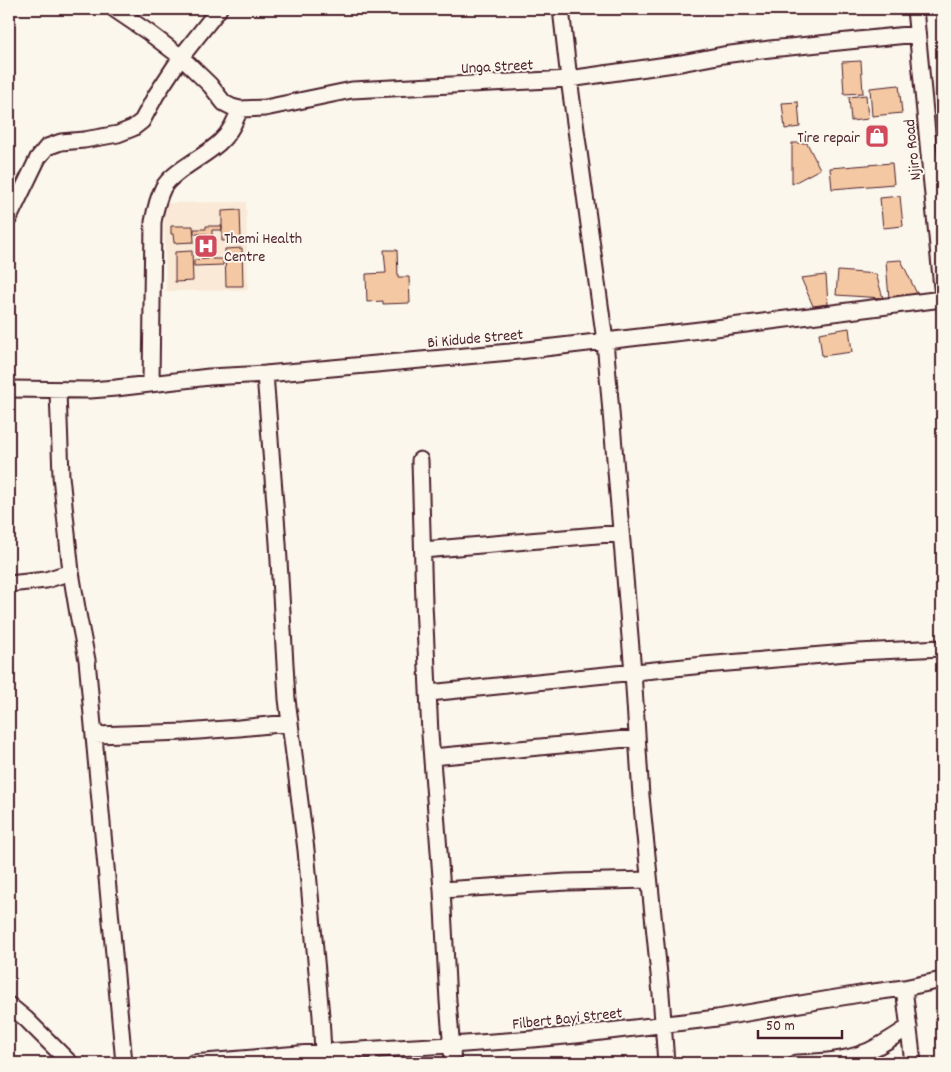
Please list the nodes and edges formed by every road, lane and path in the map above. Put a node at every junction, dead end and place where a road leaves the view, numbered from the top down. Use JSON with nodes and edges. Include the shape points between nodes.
{"nodes":[{"id":1,"x":114,"y":9,"type":"edge"},
{"id":2,"x":219,"y":9,"type":"edge"},
{"id":3,"x":561,"y":9,"type":"edge"},
{"id":4,"x":915,"y":9,"type":"edge"},
{"id":5,"x":918,"y":34,"type":"junction"},
{"id":6,"x":180,"y":57,"type":"junction"},
{"id":7,"x":569,"y":79,"type":"junction"},
{"id":8,"x":240,"y":109,"type":"junction"},
{"id":9,"x":9,"y":218,"type":"edge"},
{"id":10,"x":942,"y":288,"type":"edge"},
{"id":11,"x":942,"y":299,"type":"edge"},
{"id":12,"x":605,"y":341,"type":"junction"},
{"id":13,"x":265,"y":374,"type":"junction"},
{"id":14,"x":151,"y":384,"type":"junction"},
{"id":15,"x":9,"y":389,"type":"edge"},
{"id":16,"x":58,"y":390,"type":"junction"},
{"id":17,"x":420,"y":460,"type":"dead end"},
{"id":18,"x":621,"y":533,"type":"junction"},
{"id":19,"x":423,"y":550,"type":"junction"},
{"id":20,"x":71,"y":572,"type":"junction"},
{"id":21,"x":9,"y":584,"type":"edge"},
{"id":22,"x":942,"y":648,"type":"edge"},
{"id":23,"x":633,"y":672,"type":"junction"},
{"id":24,"x":428,"y":693,"type":"junction"},
{"id":25,"x":289,"y":723,"type":"junction"},
{"id":26,"x":94,"y":735,"type":"junction"},
{"id":27,"x":637,"y":738,"type":"junction"},
{"id":28,"x":432,"y":757,"type":"junction"},
{"id":29,"x":649,"y":880,"type":"junction"},
{"id":30,"x":442,"y":890,"type":"junction"},
{"id":31,"x":942,"y":980,"type":"edge"},
{"id":32,"x":904,"y":988,"type":"junction"},
{"id":33,"x":9,"y":1005,"type":"edge"},
{"id":34,"x":664,"y":1024,"type":"junction"},
{"id":35,"x":910,"y":1027,"type":"junction"},
{"id":36,"x":451,"y":1045,"type":"junction"},
{"id":37,"x":323,"y":1052,"type":"junction"},
{"id":38,"x":70,"y":1063,"type":"edge"},
{"id":39,"x":124,"y":1063,"type":"edge"},
{"id":40,"x":193,"y":1063,"type":"edge"},
{"id":41,"x":453,"y":1063,"type":"edge"},
{"id":42,"x":666,"y":1063,"type":"edge"},
{"id":43,"x":796,"y":1063,"type":"edge"},
{"id":44,"x":913,"y":1063,"type":"edge"}],
"edges":[{"from":1,"to":6,"type":"street"},
{"from":2,"to":6,"type":"street"},
{"from":3,"to":7,"type":"street"},
{"from":4,"to":5,"type":"street","name":"Njiro Road"},
{"from":5,"to":7,"type":"street","name":"Unga Street","via":[[770,48]]},
{"from":5,"to":10,"type":"street","name":"Njiro Road"},
{"from":6,"to":8,"type":"street","via":[[224,103]]},
{"from":6,"to":9,"type":"street","via":[[142,121],[133,128],[118,134],[47,147],[38,158]]},
{"from":7,"to":8,"type":"street","name":"Unga Street","via":[[352,90],[265,108]]},
{"from":7,"to":12,"type":"street"},
{"from":8,"to":14,"type":"street","via":[[231,129],[220,142],[164,187],[156,207],[153,222]]},
{"from":11,"to":12,"type":"street","name":"Bi Kidude Street"},
{"from":12,"to":13,"type":"street","name":"Bi Kidude Street"},
{"from":12,"to":18,"type":"street"},
{"from":13,"to":14,"type":"street","name":"Bi Kidude Street"},
{"from":13,"to":25,"type":"street"},
{"from":14,"to":16,"type":"street","name":"Bi Kidude Street"},
{"from":15,"to":16,"type":"street","name":"Bi Kidude Street"},
{"from":16,"to":20,"type":"street","via":[[61,476]]},
{"from":17,"to":19,"type":"street"},
{"from":18,"to":19,"type":"street"},
{"from":18,"to":23,"type":"street"},
{"from":19,"to":24,"type":"street"},
{"from":20,"to":21,"type":"street","via":[[46,580]]},
{"from":20,"to":26,"type":"street","via":[[87,660]]},
{"from":22,"to":23,"type":"street","via":[[858,652]]},
{"from":23,"to":24,"type":"street"},
{"from":23,"to":27,"type":"street"},
{"from":24,"to":28,"type":"street"},
{"from":25,"to":26,"type":"street","via":[[185,732]]},
{"from":25,"to":37,"type":"street","via":[[306,850]]},
{"from":26,"to":39,"type":"street"},
{"from":27,"to":28,"type":"street"},
{"from":27,"to":29,"type":"street"},
{"from":28,"to":30,"type":"street"},
{"from":29,"to":30,"type":"street"},
{"from":29,"to":34,"type":"street"},
{"from":30,"to":36,"type":"street"},
{"from":31,"to":32,"type":"street","name":"Filbert Bayi Street"},
{"from":32,"to":34,"type":"street","name":"Filbert Bayi Street"},
{"from":32,"to":35,"type":"street"},
{"from":33,"to":38,"type":"street"},
{"from":34,"to":36,"type":"street","name":"Filbert Bayi Street","via":[[533,1040]]},
{"from":34,"to":42,"type":"street"},
{"from":35,"to":43,"type":"street","via":[[865,1052]]},
{"from":35,"to":44,"type":"street"},
{"from":36,"to":37,"type":"street","name":"Filbert Bayi Street"},
{"from":36,"to":41,"type":"street"},
{"from":37,"to":40,"type":"street","name":"Filbert Bayi Street"}]}
